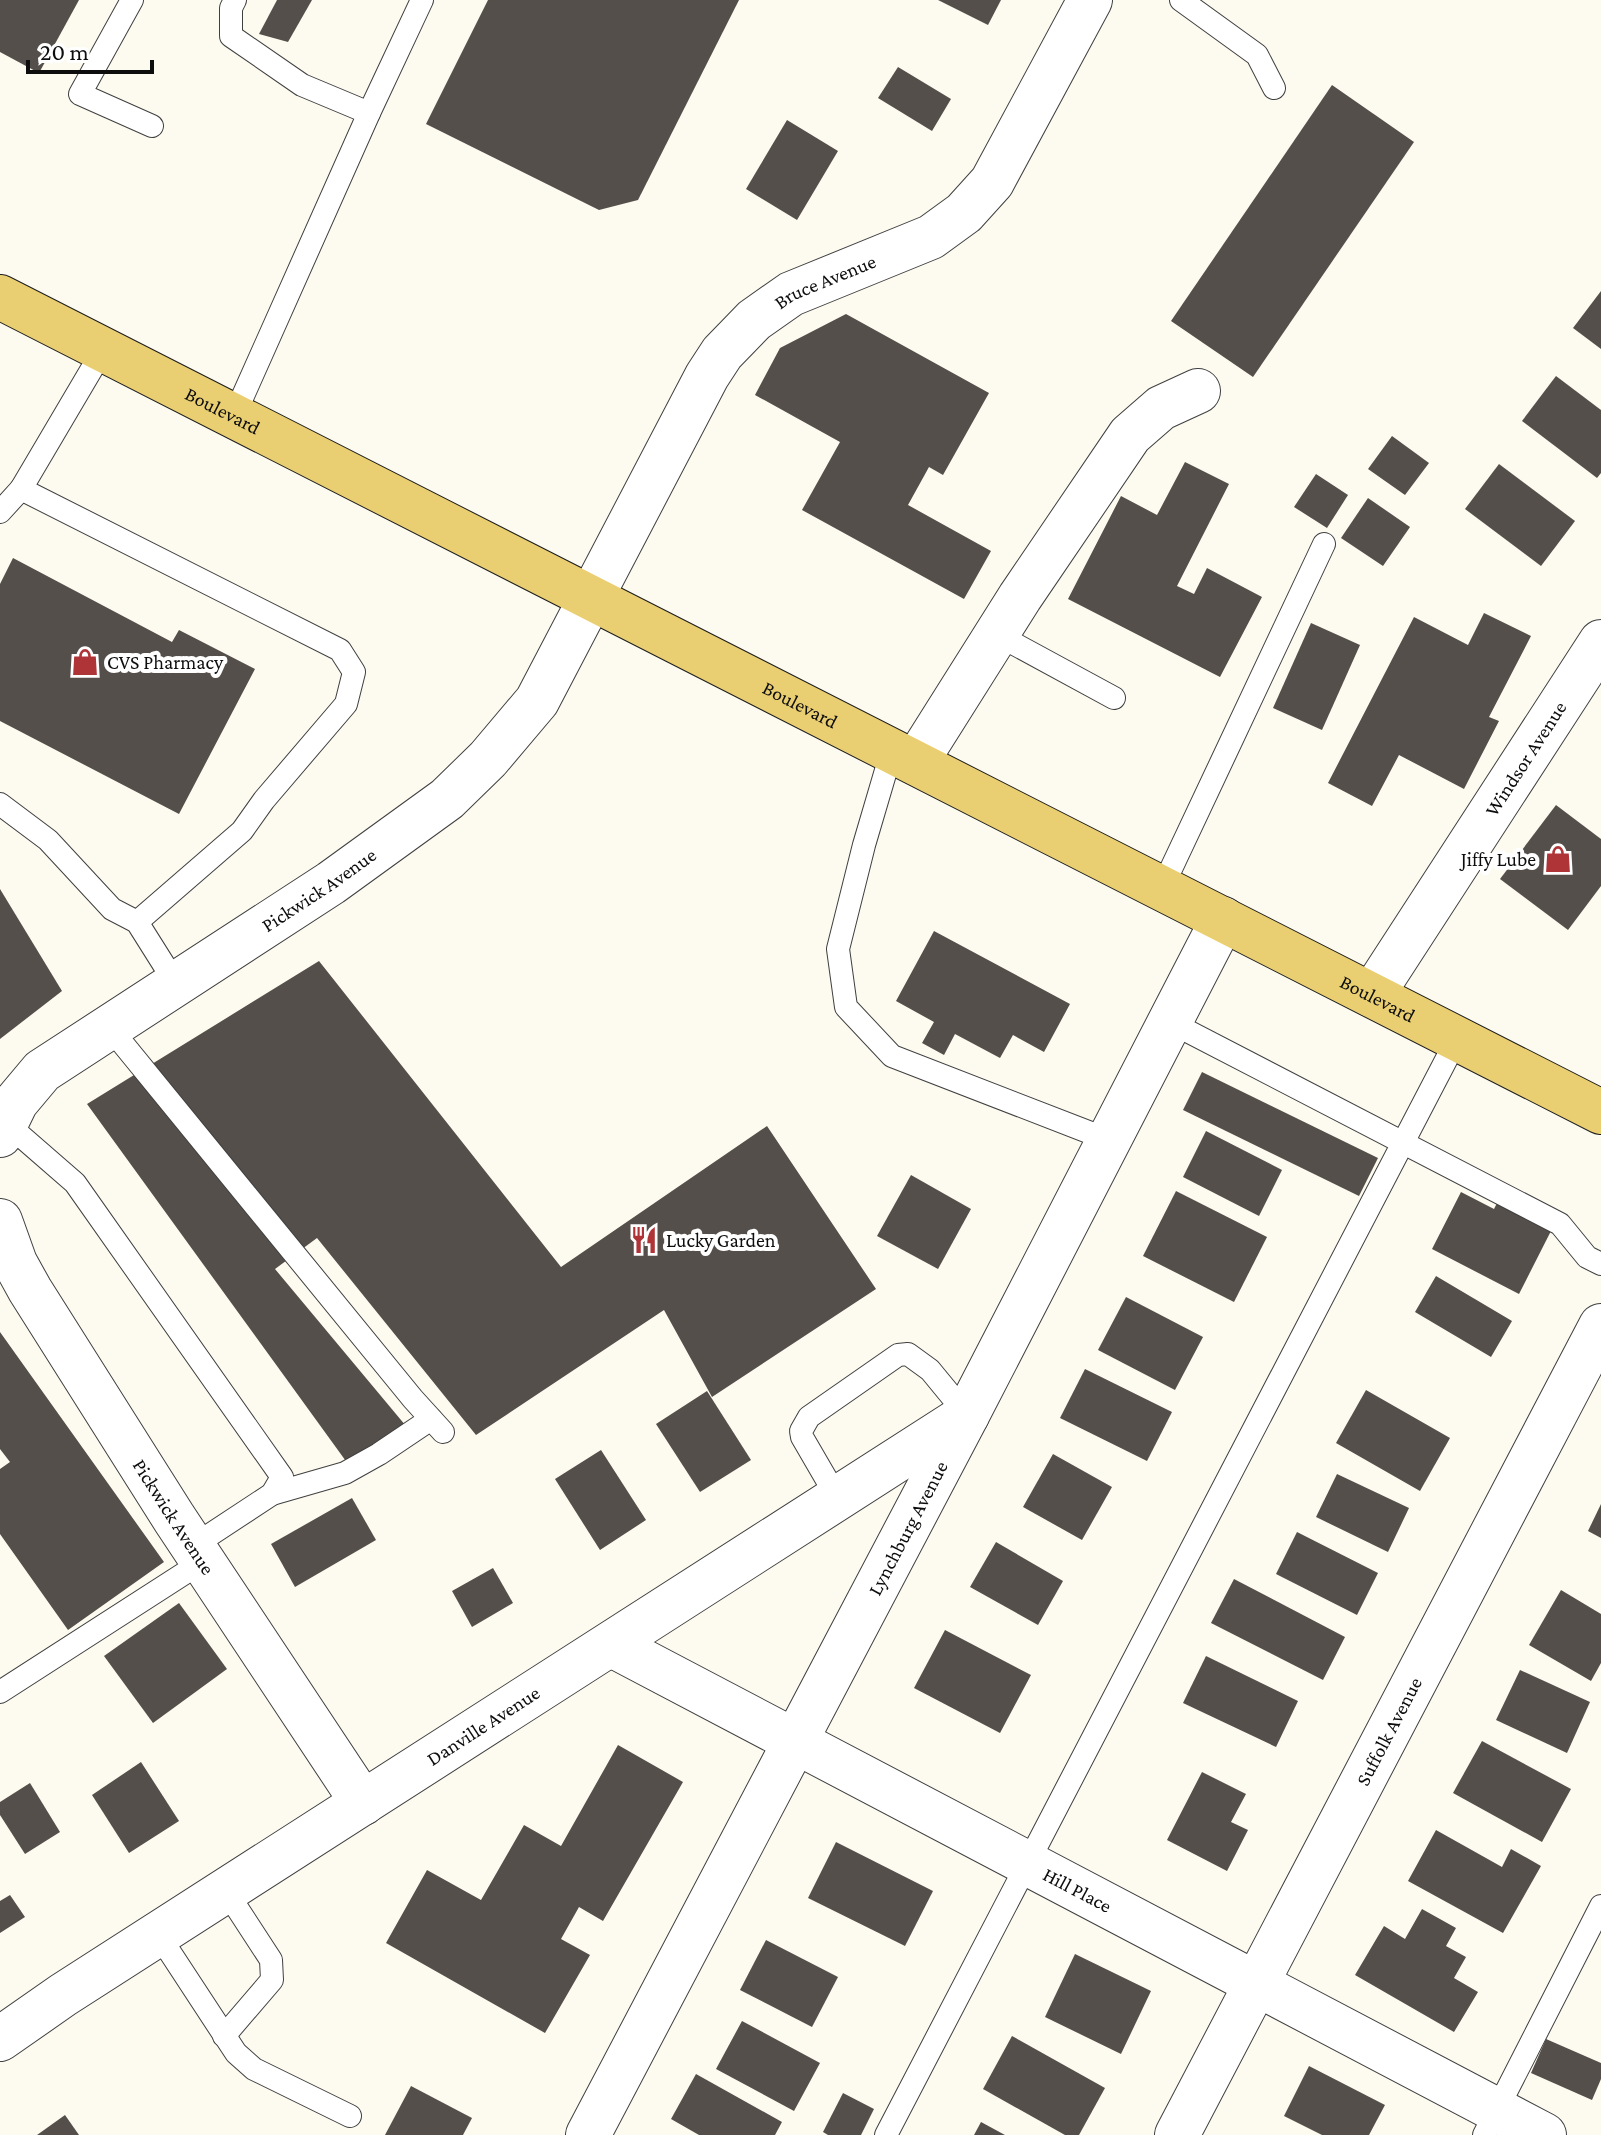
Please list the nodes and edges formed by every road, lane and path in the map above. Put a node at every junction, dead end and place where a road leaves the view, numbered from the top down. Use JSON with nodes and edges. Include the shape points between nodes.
{"nodes":[{"id":1,"x":132,"y":0,"type":"edge"},
{"id":2,"x":235,"y":0,"type":"edge"},
{"id":3,"x":422,"y":0,"type":"edge"},
{"id":4,"x":1090,"y":0,"type":"edge"},
{"id":5,"x":1181,"y":0,"type":"edge"},
{"id":6,"x":1274,"y":88,"type":"dead end"},
{"id":7,"x":369,"y":113,"type":"junction"},
{"id":8,"x":152,"y":126,"type":"dead end"},
{"id":9,"x":0,"y":297,"type":"edge"},
{"id":10,"x":103,"y":350,"type":"junction"},
{"id":11,"x":1198,"y":391,"type":"dead end"},
{"id":12,"x":234,"y":416,"type":"junction"},
{"id":13,"x":21,"y":489,"type":"junction"},
{"id":14,"x":0,"y":512,"type":"edge"},
{"id":15,"x":1324,"y":544,"type":"dead end"},
{"id":16,"x":590,"y":598,"type":"junction"},
{"id":17,"x":996,"y":634,"type":"junction"},
{"id":18,"x":1601,"y":642,"type":"edge"},
{"id":19,"x":1114,"y":698,"type":"dead end"},
{"id":20,"x":904,"y":756,"type":"junction"},
{"id":21,"x":2,"y":808,"type":"edge"},
{"id":22,"x":1162,"y":888,"type":"junction"},
{"id":23,"x":1223,"y":919,"type":"junction"},
{"id":24,"x":137,"y":922,"type":"junction"},
{"id":25,"x":176,"y":984,"type":"junction"},
{"id":26,"x":1372,"y":995,"type":"junction"},
{"id":27,"x":1170,"y":1022,"type":"junction"},
{"id":28,"x":110,"y":1028,"type":"junction"},
{"id":29,"x":1457,"y":1039,"type":"junction"},
{"id":30,"x":1601,"y":1112,"type":"edge"},
{"id":31,"x":3,"y":1129,"type":"edge"},
{"id":32,"x":1109,"y":1140,"type":"junction"},
{"id":33,"x":1403,"y":1143,"type":"junction"},
{"id":34,"x":2,"y":1235,"type":"edge"},
{"id":35,"x":1601,"y":1264,"type":"edge"},
{"id":36,"x":1601,"y":1326,"type":"edge"},
{"id":37,"x":967,"y":1415,"type":"junction"},
{"id":38,"x":272,"y":1494,"type":"junction"},
{"id":39,"x":838,"y":1499,"type":"junction"},
{"id":40,"x":198,"y":1554,"type":"junction"},
{"id":41,"x":612,"y":1645,"type":"junction"},
{"id":42,"x":0,"y":1692,"type":"edge"},
{"id":43,"x":796,"y":1741,"type":"junction"},
{"id":44,"x":363,"y":1803,"type":"junction"},
{"id":45,"x":1028,"y":1863,"type":"junction"},
{"id":46,"x":226,"y":1891,"type":"junction"},
{"id":47,"x":1601,"y":1906,"type":"edge"},
{"id":48,"x":158,"y":1934,"type":"junction"},
{"id":49,"x":1257,"y":1982,"type":"junction"},
{"id":50,"x":224,"y":2036,"type":"junction"},
{"id":51,"x":0,"y":2039,"type":"edge"},
{"id":52,"x":350,"y":2116,"type":"dead end"},
{"id":53,"x":1490,"y":2124,"type":"edge"},
{"id":54,"x":588,"y":2135,"type":"edge"},
{"id":55,"x":886,"y":2135,"type":"edge"},
{"id":56,"x":1177,"y":2135,"type":"edge"},
{"id":57,"x":1544,"y":2135,"type":"edge"}],
"edges":[{"from":1,"to":8,"type":"lane","via":[[80,94]]},
{"from":2,"to":7,"type":"lane","via":[[231,36],[302,85]]},
{"from":3,"to":7,"type":"lane"},
{"from":4,"to":16,"type":"street","name":"Bruce Avenue","via":[[992,182],[964,213],[931,237],[791,294],[754,320],[722,353]]},
{"from":5,"to":6,"type":"lane","via":[[1257,55]]},
{"from":7,"to":12,"type":"lane"},
{"from":9,"to":10,"type":"main road","name":"Boulevard"},
{"from":10,"to":12,"type":"main road","name":"Boulevard"},
{"from":10,"to":13,"type":"lane"},
{"from":11,"to":17,"type":"street","via":[[1161,408],[1130,435]]},
{"from":12,"to":16,"type":"main road","name":"Boulevard"},
{"from":13,"to":14,"type":"lane"},
{"from":13,"to":24,"type":"lane","via":[[340,650],[354,672],[346,704],[242,831]]},
{"from":15,"to":22,"type":"lane"},
{"from":16,"to":20,"type":"main road","name":"Boulevard"},
{"from":16,"to":25,"type":"street","name":"Pickwick Avenue","via":[[537,701],[447,799]]},
{"from":17,"to":19,"type":"lane"},
{"from":17,"to":20,"type":"street"},
{"from":18,"to":26,"type":"street","name":"Windsor Avenue"},
{"from":20,"to":22,"type":"main road","name":"Boulevard"},
{"from":20,"to":32,"type":"lane","via":[[864,845],[838,949],[846,1007],[892,1056]]},
{"from":21,"to":24,"type":"lane","via":[[48,840],[112,909]]},
{"from":22,"to":23,"type":"main road","name":"Boulevard"},
{"from":23,"to":26,"type":"main road","name":"Boulevard"},
{"from":23,"to":27,"type":"street","name":"Lynchburg Avenue"},
{"from":24,"to":25,"type":"lane"},
{"from":25,"to":28,"type":"street","name":"Pickwick Avenue"},
{"from":26,"to":29,"type":"main road","name":"Boulevard"},
{"from":27,"to":32,"type":"street","name":"Lynchburg Avenue"},
{"from":27,"to":33,"type":"lane"},
{"from":28,"to":31,"type":"street","name":"Pickwick Avenue","via":[[42,1071],[16,1102]]},
{"from":28,"to":38,"type":"lane","via":[[437,1426],[345,1473]]},
{"from":29,"to":30,"type":"main road","name":"Boulevard"},
{"from":29,"to":33,"type":"lane"},
{"from":31,"to":38,"type":"lane","via":[[75,1183],[282,1477]]},
{"from":32,"to":37,"type":"street","name":"Lynchburg Avenue"},
{"from":33,"to":35,"type":"lane","via":[[1560,1224],[1587,1257]]},
{"from":33,"to":45,"type":"lane"},
{"from":34,"to":40,"type":"street","name":"Pickwick Avenue","via":[[30,1290]]},
{"from":36,"to":49,"type":"street","name":"Suffolk Avenue"},
{"from":37,"to":39,"type":"street","name":"Danville Avenue"},
{"from":37,"to":39,"type":"lane","via":[[930,1370],[908,1354],[898,1355],[809,1417],[801,1431]]},
{"from":37,"to":43,"type":"street","name":"Lynchburg Avenue"},
{"from":38,"to":40,"type":"lane"},
{"from":39,"to":41,"type":"street","name":"Danville Avenue"},
{"from":40,"to":42,"type":"lane"},
{"from":40,"to":44,"type":"street","name":"Pickwick Avenue"},
{"from":41,"to":43,"type":"street","name":"Hill Place"},
{"from":41,"to":44,"type":"street","name":"Danville Avenue"},
{"from":43,"to":45,"type":"street","name":"Hill Place"},
{"from":43,"to":54,"type":"street","name":"Lynchburg Avenue"},
{"from":44,"to":46,"type":"street","name":"Danville Avenue"},
{"from":45,"to":49,"type":"street","name":"Hill Place"},
{"from":45,"to":55,"type":"lane"},
{"from":46,"to":48,"type":"street","name":"Danville Avenue"},
{"from":46,"to":50,"type":"lane","via":[[271,1960],[272,1980]]},
{"from":47,"to":53,"type":"lane"},
{"from":48,"to":50,"type":"lane"},
{"from":48,"to":51,"type":"street","name":"Danville Avenue"},
{"from":49,"to":53,"type":"street","name":"Hill Place"},
{"from":49,"to":56,"type":"street","name":"Suffolk Avenue"},
{"from":50,"to":52,"type":"lane","via":[[254,2069]]},
{"from":53,"to":57,"type":"street","name":"Hill Place"}]}
